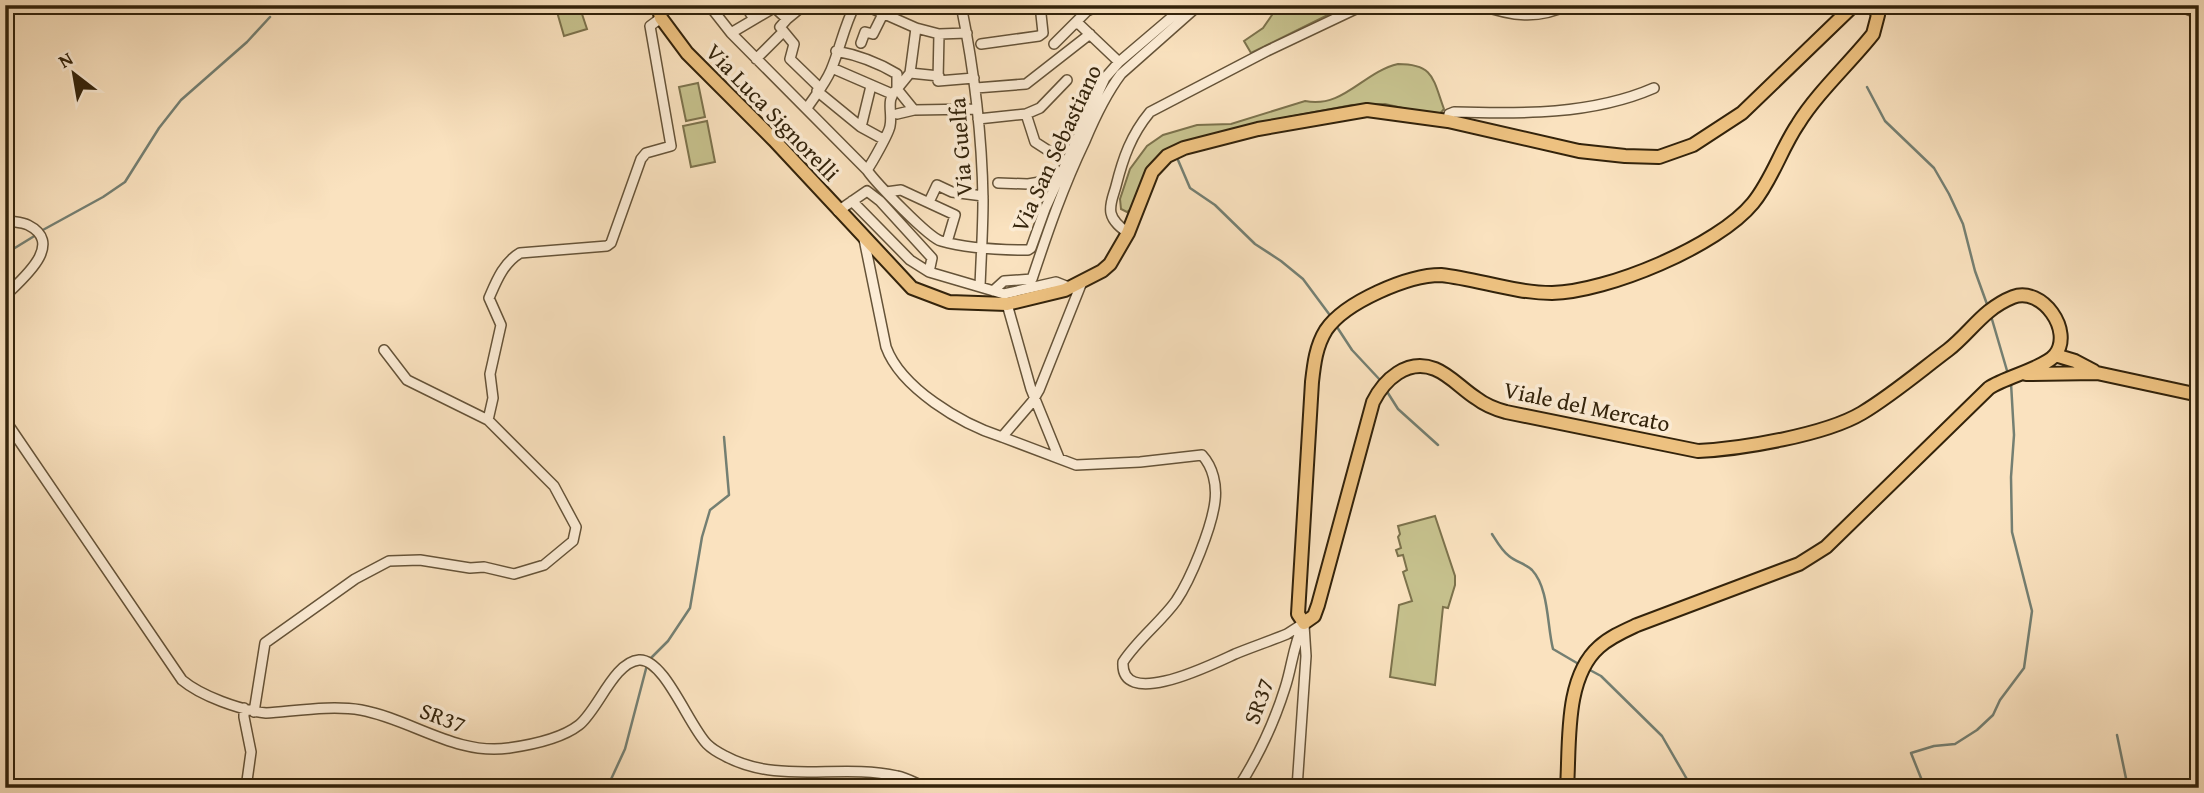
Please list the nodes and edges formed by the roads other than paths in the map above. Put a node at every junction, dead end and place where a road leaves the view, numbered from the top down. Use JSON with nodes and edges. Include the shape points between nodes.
{"nodes":[{"id":1,"x":709,"y":5,"type":"edge"},
{"id":2,"x":746,"y":5,"type":"edge"},
{"id":3,"x":804,"y":5,"type":"edge"},
{"id":4,"x":855,"y":5,"type":"edge"},
{"id":5,"x":864,"y":5,"type":"edge"},
{"id":6,"x":961,"y":5,"type":"edge"},
{"id":7,"x":1040,"y":5,"type":"edge"},
{"id":8,"x":1100,"y":5,"type":"edge"},
{"id":9,"x":1186,"y":5,"type":"edge"},
{"id":10,"x":1199,"y":5,"type":"edge"},
{"id":11,"x":1364,"y":5,"type":"edge"},
{"id":12,"x":1481,"y":5,"type":"edge"},
{"id":13,"x":1568,"y":5,"type":"edge"},
{"id":14,"x":1854,"y":5,"type":"edge"},
{"id":15,"x":1872,"y":5,"type":"edge"},
{"id":16,"x":2176,"y":5,"type":"edge"},
{"id":17,"x":659,"y":12,"type":"edge"},
{"id":18,"x":883,"y":14,"type":"junction"},
{"id":19,"x":2199,"y":14,"type":"edge"},
{"id":20,"x":754,"y":19,"type":"junction"},
{"id":21,"x":787,"y":19,"type":"junction"},
{"id":22,"x":1074,"y":23,"type":"junction"},
{"id":23,"x":916,"y":28,"type":"junction"},
{"id":24,"x":783,"y":32,"type":"junction"},
{"id":25,"x":731,"y":33,"type":"junction"},
{"id":26,"x":967,"y":33,"type":"junction"},
{"id":27,"x":939,"y":34,"type":"junction"},
{"id":28,"x":1090,"y":34,"type":"junction"},
{"id":29,"x":862,"y":43,"type":"dead end"},
{"id":30,"x":1054,"y":44,"type":"dead end"},
{"id":31,"x":974,"y":45,"type":"junction"},
{"id":32,"x":836,"y":51,"type":"junction"},
{"id":33,"x":756,"y":59,"type":"junction"},
{"id":34,"x":1119,"y":62,"type":"junction"},
{"id":35,"x":832,"y":68,"type":"junction"},
{"id":36,"x":909,"y":73,"type":"junction"},
{"id":37,"x":939,"y":76,"type":"junction"},
{"id":38,"x":974,"y":78,"type":"junction"},
{"id":39,"x":1068,"y":79,"type":"dead end"},
{"id":40,"x":871,"y":86,"type":"junction"},
{"id":41,"x":975,"y":88,"type":"junction"},
{"id":42,"x":1654,"y":88,"type":"dead end"},
{"id":43,"x":818,"y":90,"type":"junction"},
{"id":44,"x":894,"y":91,"type":"junction"},
{"id":45,"x":976,"y":109,"type":"junction"},
{"id":46,"x":914,"y":110,"type":"junction"},
{"id":47,"x":811,"y":113,"type":"junction"},
{"id":48,"x":897,"y":114,"type":"dead end"},
{"id":49,"x":1026,"y":114,"type":"junction"},
{"id":50,"x":978,"y":119,"type":"junction"},
{"id":51,"x":1448,"y":121,"type":"junction"},
{"id":52,"x":861,"y":127,"type":"junction"},
{"id":53,"x":883,"y":139,"type":"junction"},
{"id":54,"x":1066,"y":162,"type":"junction"},
{"id":55,"x":867,"y":170,"type":"junction"},
{"id":56,"x":1058,"y":179,"type":"junction"},
{"id":57,"x":998,"y":183,"type":"dead end"},
{"id":58,"x":886,"y":192,"type":"junction"},
{"id":59,"x":983,"y":196,"type":"junction"},
{"id":60,"x":852,"y":201,"type":"junction"},
{"id":61,"x":929,"y":202,"type":"junction"},
{"id":62,"x":838,"y":211,"type":"junction"},
{"id":63,"x":5,"y":220,"type":"edge"},
{"id":64,"x":1128,"y":233,"type":"junction"},
{"id":65,"x":864,"y":239,"type":"junction"},
{"id":66,"x":947,"y":242,"type":"junction"},
{"id":67,"x":981,"y":248,"type":"junction"},
{"id":68,"x":929,"y":272,"type":"junction"},
{"id":69,"x":1077,"y":285,"type":"junction"},
{"id":70,"x":980,"y":287,"type":"junction"},
{"id":71,"x":993,"y":290,"type":"junction"},
{"id":72,"x":5,"y":296,"type":"edge"},
{"id":73,"x":1007,"y":304,"type":"junction"},
{"id":74,"x":2060,"y":332,"type":"junction"},
{"id":75,"x":383,"y":350,"type":"dead end"},
{"id":76,"x":2055,"y":355,"type":"junction"},
{"id":77,"x":2089,"y":371,"type":"junction"},
{"id":78,"x":2017,"y":374,"type":"junction"},
{"id":79,"x":2199,"y":395,"type":"edge"},
{"id":80,"x":1035,"y":398,"type":"junction"},
{"id":81,"x":5,"y":420,"type":"edge"},
{"id":82,"x":488,"y":420,"type":"junction"},
{"id":83,"x":1002,"y":438,"type":"junction"},
{"id":84,"x":1059,"y":460,"type":"junction"},
{"id":85,"x":1304,"y":623,"type":"junction"},
{"id":86,"x":244,"y":708,"type":"junction"},
{"id":87,"x":254,"y":712,"type":"junction"},
{"id":88,"x":246,"y":788,"type":"edge"},
{"id":89,"x":926,"y":788,"type":"edge"},
{"id":90,"x":1238,"y":788,"type":"edge"},
{"id":91,"x":1297,"y":788,"type":"edge"},
{"id":92,"x":1567,"y":788,"type":"edge"}],
"edges":[{"from":1,"to":25,"type":"street"},
{"from":2,"to":20,"type":"street"},
{"from":3,"to":21,"type":"street"},
{"from":4,"to":32,"type":"street"},
{"from":5,"to":18,"type":"street"},
{"from":6,"to":26,"type":"street","name":"Via Guelfa"},
{"from":7,"to":31,"type":"street","via":[[1043,33],[1039,36]]},
{"from":8,"to":22,"type":"street"},
{"from":9,"to":34,"type":"street","name":"Via San Sebastiano"},
{"from":10,"to":71,"type":"street","via":[[1121,74],[1099,109],[1058,199],[1032,279],[1004,281]]},
{"from":11,"to":64,"type":"street","via":[[1150,113],[1124,155],[1111,205],[1114,220]]},
{"from":12,"to":13,"type":"street","via":[[1520,16],[1545,15]]},
{"from":14,"to":51,"type":"main road","via":[[1741,113],[1703,139],[1659,157],[1579,150]]},
{"from":15,"to":85,"type":"main road","via":[[1878,15],[1873,34],[1798,123],[1753,204],[1710,238],[1648,268],[1572,291],[1525,292],[1432,275],[1374,295],[1333,322],[1316,352],[1311,382],[1298,614]]},
{"from":16,"to":19,"type":"street"},
{"from":17,"to":62,"type":"main road","name":"Via Luca Signorelli","via":[[687,53]]},
{"from":17,"to":82,"type":"street","via":[[650,26],[671,146],[646,153],[641,159],[611,243],[520,253],[498,277],[489,298],[501,325],[489,374],[493,398]]},
{"from":18,"to":23,"type":"street"},
{"from":18,"to":29,"type":"street","via":[[873,34],[865,32]]},
{"from":20,"to":21,"type":"street","via":[[773,9]]},
{"from":20,"to":25,"type":"street"},
{"from":21,"to":24,"type":"street","via":[[780,27]]},
{"from":22,"to":28,"type":"street"},
{"from":22,"to":30,"type":"street"},
{"from":23,"to":27,"type":"street"},
{"from":23,"to":36,"type":"street"},
{"from":24,"to":33,"type":"street"},
{"from":24,"to":43,"type":"street","via":[[794,44],[790,59]]},
{"from":25,"to":33,"type":"street"},
{"from":26,"to":27,"type":"street"},
{"from":26,"to":31,"type":"street","name":"Via Guelfa"},
{"from":27,"to":37,"type":"street"},
{"from":28,"to":34,"type":"street"},
{"from":28,"to":41,"type":"street","via":[[1026,84]]},
{"from":31,"to":38,"type":"street","name":"Via Guelfa"},
{"from":32,"to":35,"type":"street"},
{"from":32,"to":44,"type":"street","via":[[858,54],[897,74]]},
{"from":33,"to":47,"type":"street"},
{"from":34,"to":54,"type":"street","name":"Via San Sebastiano","via":[[1105,78]]},
{"from":35,"to":40,"type":"street"},
{"from":35,"to":43,"type":"street"},
{"from":36,"to":37,"type":"street"},
{"from":36,"to":44,"type":"street"},
{"from":37,"to":38,"type":"street","via":[[938,80]]},
{"from":38,"to":41,"type":"street","name":"Via Guelfa"},
{"from":39,"to":49,"type":"street","via":[[1040,107]]},
{"from":40,"to":44,"type":"street"},
{"from":40,"to":52,"type":"street"},
{"from":41,"to":45,"type":"street","name":"Via Guelfa"},
{"from":42,"to":51,"type":"street","via":[[1630,98],[1571,109],[1454,112]]},
{"from":43,"to":47,"type":"street"},
{"from":43,"to":52,"type":"street"},
{"from":44,"to":46,"type":"street"},
{"from":44,"to":53,"type":"street","via":[[890,130]]},
{"from":45,"to":46,"type":"street"},
{"from":45,"to":50,"type":"street","name":"Via Guelfa"},
{"from":46,"to":48,"type":"street"},
{"from":47,"to":55,"type":"street"},
{"from":49,"to":50,"type":"street"},
{"from":49,"to":54,"type":"street","via":[[1035,142]]},
{"from":50,"to":59,"type":"street","name":"Via Guelfa"},
{"from":51,"to":64,"type":"main road","via":[[1379,110],[1353,111],[1184,148],[1167,156],[1152,172]]},
{"from":52,"to":53,"type":"street"},
{"from":53,"to":55,"type":"street"},
{"from":54,"to":56,"type":"street","name":"Via San Sebastiano"},
{"from":55,"to":58,"type":"street"},
{"from":56,"to":57,"type":"street"},
{"from":56,"to":67,"type":"street","name":"Via San Sebastiano","via":[[1031,248]]},
{"from":58,"to":61,"type":"street","via":[[899,189]]},
{"from":58,"to":66,"type":"street","via":[[939,241]]},
{"from":59,"to":61,"type":"street","via":[[937,185]]},
{"from":59,"to":67,"type":"street","name":"Via Guelfa"},
{"from":60,"to":62,"type":"street"},
{"from":60,"to":68,"type":"street","via":[[910,260]]},
{"from":60,"to":68,"type":"street","via":[[867,191],[880,201],[932,258]]},
{"from":61,"to":66,"type":"street","via":[[955,215]]},
{"from":62,"to":65,"type":"main road"},
{"from":63,"to":72,"type":"street","via":[[28,225],[41,238],[43,250]]},
{"from":64,"to":69,"type":"main road","via":[[1110,264]]},
{"from":65,"to":73,"type":"main road","via":[[898,276],[926,295],[949,302]]},
{"from":65,"to":83,"type":"street","via":[[893,363],[944,409]]},
{"from":66,"to":67,"type":"street"},
{"from":67,"to":70,"type":"street","name":"Via Guelfa"},
{"from":68,"to":70,"type":"street"},
{"from":69,"to":71,"type":"street","via":[[1056,282],[1004,294]]},
{"from":69,"to":73,"type":"main road"},
{"from":69,"to":80,"type":"street"},
{"from":70,"to":71,"type":"street"},
{"from":73,"to":80,"type":"street"},
{"from":74,"to":76,"type":"main road"},
{"from":74,"to":77,"type":"main road","name":"Viale del Mercato","via":[[2066,346]]},
{"from":74,"to":85,"type":"main road","name":"Viale del Mercato","via":[[2049,308],[2028,296],[2016,296],[1982,315],[1951,347],[1863,413],[1833,426],[1723,450],[1698,451],[1517,415],[1478,400],[1428,367],[1399,371],[1381,386],[1373,402],[1318,605],[1314,616]]},
{"from":75,"to":82,"type":"street","via":[[408,380]]},
{"from":76,"to":77,"type":"main road","via":[[2067,365]]},
{"from":76,"to":78,"type":"main road"},
{"from":77,"to":78,"type":"main road"},
{"from":77,"to":79,"type":"main road"},
{"from":78,"to":92,"type":"main road","via":[[1973,401],[1826,547],[1799,564],[1637,625],[1598,648],[1578,677]]},
{"from":80,"to":83,"type":"street"},
{"from":80,"to":84,"type":"street"},
{"from":81,"to":86,"type":"street","name":"SR37","via":[[182,680]]},
{"from":82,"to":87,"type":"street","via":[[554,486],[576,527],[573,541],[544,565],[514,573],[420,560],[389,561],[355,579],[265,643]]},
{"from":83,"to":84,"type":"street"},
{"from":84,"to":85,"type":"street","via":[[1093,465],[1202,455],[1214,478],[1215,500],[1187,584],[1123,662],[1128,680],[1145,684],[1170,680]]},
{"from":85,"to":90,"type":"street","name":"SR37","via":[[1277,712]]},
{"from":85,"to":91,"type":"street"},
{"from":86,"to":87,"type":"street","name":"SR37"},
{"from":86,"to":88,"type":"street","via":[[251,752]]},
{"from":87,"to":89,"type":"street","name":"SR37","via":[[359,710],[458,745],[508,749],[578,726],[619,672],[628,664],[647,662],[661,672],[708,745],[746,766],[780,772],[899,776]]}]}
